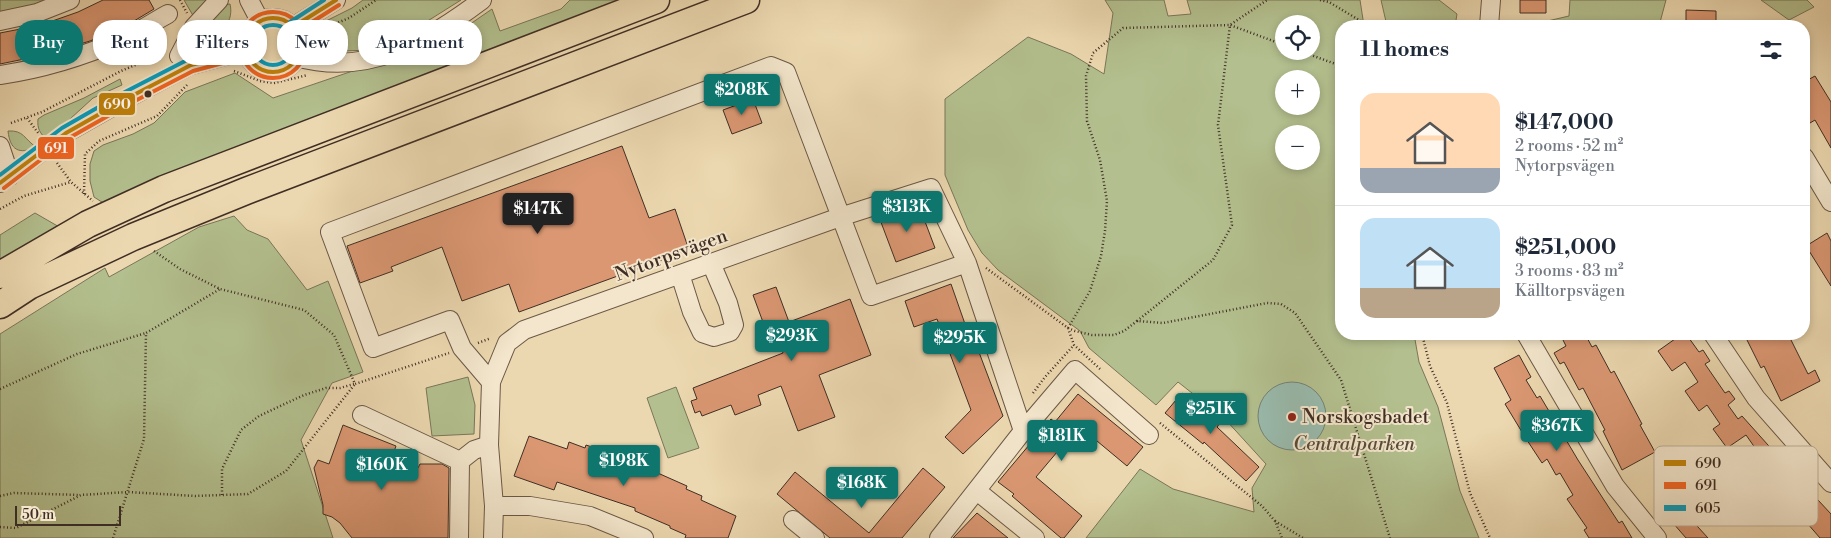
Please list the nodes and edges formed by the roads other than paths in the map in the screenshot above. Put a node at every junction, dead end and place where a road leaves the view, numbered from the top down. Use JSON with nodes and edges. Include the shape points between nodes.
{"nodes":[{"id":1,"x":70,"y":0,"type":"edge"},
{"id":2,"x":219,"y":0,"type":"edge"},
{"id":3,"x":249,"y":0,"type":"edge"},
{"id":4,"x":336,"y":0,"type":"edge"},
{"id":5,"x":482,"y":0,"type":"edge"},
{"id":6,"x":656,"y":0,"type":"edge"},
{"id":7,"x":746,"y":0,"type":"edge"},
{"id":8,"x":1491,"y":0,"type":"edge"},
{"id":9,"x":168,"y":14,"type":"dead end"},
{"id":10,"x":200,"y":20,"type":"edge"},
{"id":11,"x":259,"y":20,"type":"edge"},
{"id":12,"x":265,"y":20,"type":"edge"},
{"id":13,"x":282,"y":20,"type":"edge"},
{"id":14,"x":302,"y":20,"type":"edge"},
{"id":15,"x":1489,"y":20,"type":"edge"},
{"id":16,"x":0,"y":22,"type":"edge"},
{"id":17,"x":348,"y":63,"type":"edge"},
{"id":18,"x":191,"y":65,"type":"edge"},
{"id":19,"x":255,"y":65,"type":"edge"},
{"id":20,"x":289,"y":65,"type":"edge"},
{"id":21,"x":0,"y":75,"type":"edge"},
{"id":22,"x":0,"y":146,"type":"edge"},
{"id":23,"x":1810,"y":167,"type":"edge"},
{"id":24,"x":5,"y":179,"type":"edge"},
{"id":25,"x":1831,"y":202,"type":"edge"},
{"id":26,"x":840,"y":217,"type":"junction"},
{"id":27,"x":143,"y":244,"type":"junction"},
{"id":28,"x":974,"y":262,"type":"junction"},
{"id":29,"x":711,"y":263,"type":"junction"},
{"id":30,"x":680,"y":274,"type":"junction"},
{"id":31,"x":0,"y":275,"type":"edge"},
{"id":32,"x":0,"y":305,"type":"edge"},
{"id":33,"x":0,"y":325,"type":"edge"},
{"id":34,"x":1530,"y":340,"type":"edge"},
{"id":35,"x":1717,"y":340,"type":"edge"},
{"id":36,"x":491,"y":382,"type":"junction"},
{"id":37,"x":362,"y":415,"type":"dead end"},
{"id":38,"x":1153,"y":428,"type":"road end"},
{"id":39,"x":1024,"y":431,"type":"junction"},
{"id":40,"x":489,"y":445,"type":"junction"},
{"id":41,"x":1798,"y":446,"type":"edge"},
{"id":42,"x":460,"y":461,"type":"junction"},
{"id":43,"x":1818,"y":468,"type":"edge"},
{"id":44,"x":1831,"y":483,"type":"edge"},
{"id":45,"x":977,"y":491,"type":"junction"},
{"id":46,"x":494,"y":506,"type":"junction"},
{"id":47,"x":793,"y":520,"type":"dead end"},
{"id":48,"x":459,"y":538,"type":"edge"},
{"id":49,"x":493,"y":538,"type":"edge"},
{"id":50,"x":644,"y":538,"type":"edge"},
{"id":51,"x":814,"y":538,"type":"edge"},
{"id":52,"x":939,"y":538,"type":"edge"},
{"id":53,"x":1035,"y":538,"type":"edge"},
{"id":54,"x":1657,"y":538,"type":"edge"}],
"edges":[{"from":1,"to":16,"type":"street","via":[[37,13]]},
{"from":2,"to":10,"type":"street"},
{"from":3,"to":11,"type":"street"},
{"from":4,"to":14,"type":"street"},
{"from":5,"to":17,"type":"street","via":[[454,21],[411,45],[384,56]]},
{"from":6,"to":31,"type":"highway","via":[[164,189],[88,224]]},
{"from":7,"to":27,"type":"highway","via":[[246,191]]},
{"from":8,"to":15,"type":"street"},
{"from":9,"to":21,"type":"street","via":[[125,38],[76,57]]},
{"from":12,"to":13,"type":"street"},
{"from":18,"to":24,"type":"street","via":[[66,133]]},
{"from":19,"to":20,"type":"street","via":[[274,71]]},
{"from":22,"to":24,"type":"street"},
{"from":23,"to":25,"type":"street"},
{"from":26,"to":28,"type":"street","name":"Nytorpsvägen","via":[[930,188]]},
{"from":26,"to":28,"type":"street","via":[[871,296]]},
{"from":26,"to":29,"type":"street","name":"Nytorpsvägen"},
{"from":26,"to":36,"type":"street","via":[[786,72],[771,66],[330,232],[373,348],[450,320],[462,348]]},
{"from":27,"to":32,"type":"highway","via":[[29,286]]},
{"from":27,"to":33,"type":"highway"},
{"from":28,"to":39,"type":"street"},
{"from":29,"to":30,"type":"street","name":"Nytorpsvägen"},
{"from":29,"to":30,"type":"street","via":[[728,303],[734,325],[730,332],[714,337],[702,333]]},
{"from":30,"to":36,"type":"street","name":"Nytorpsvägen","via":[[524,330],[508,344]]},
{"from":34,"to":54,"type":"street","via":[[1615,486]]},
{"from":35,"to":41,"type":"street","via":[[1756,398]]},
{"from":36,"to":40,"type":"street","name":"Nytorpsvägen"},
{"from":37,"to":42,"type":"street"},
{"from":38,"to":39,"type":"street","via":[[1074,370]]},
{"from":39,"to":45,"type":"street"},
{"from":40,"to":42,"type":"street","via":[[474,450]]},
{"from":40,"to":46,"type":"street","name":"Nytorpsvägen"},
{"from":42,"to":48,"type":"street"},
{"from":43,"to":44,"type":"street"},
{"from":45,"to":52,"type":"street"},
{"from":45,"to":53,"type":"street"},
{"from":46,"to":49,"type":"street","name":"Nytorpsvägen"},
{"from":46,"to":50,"type":"street","via":[[530,506],[590,516]]},
{"from":47,"to":51,"type":"street"}]}
